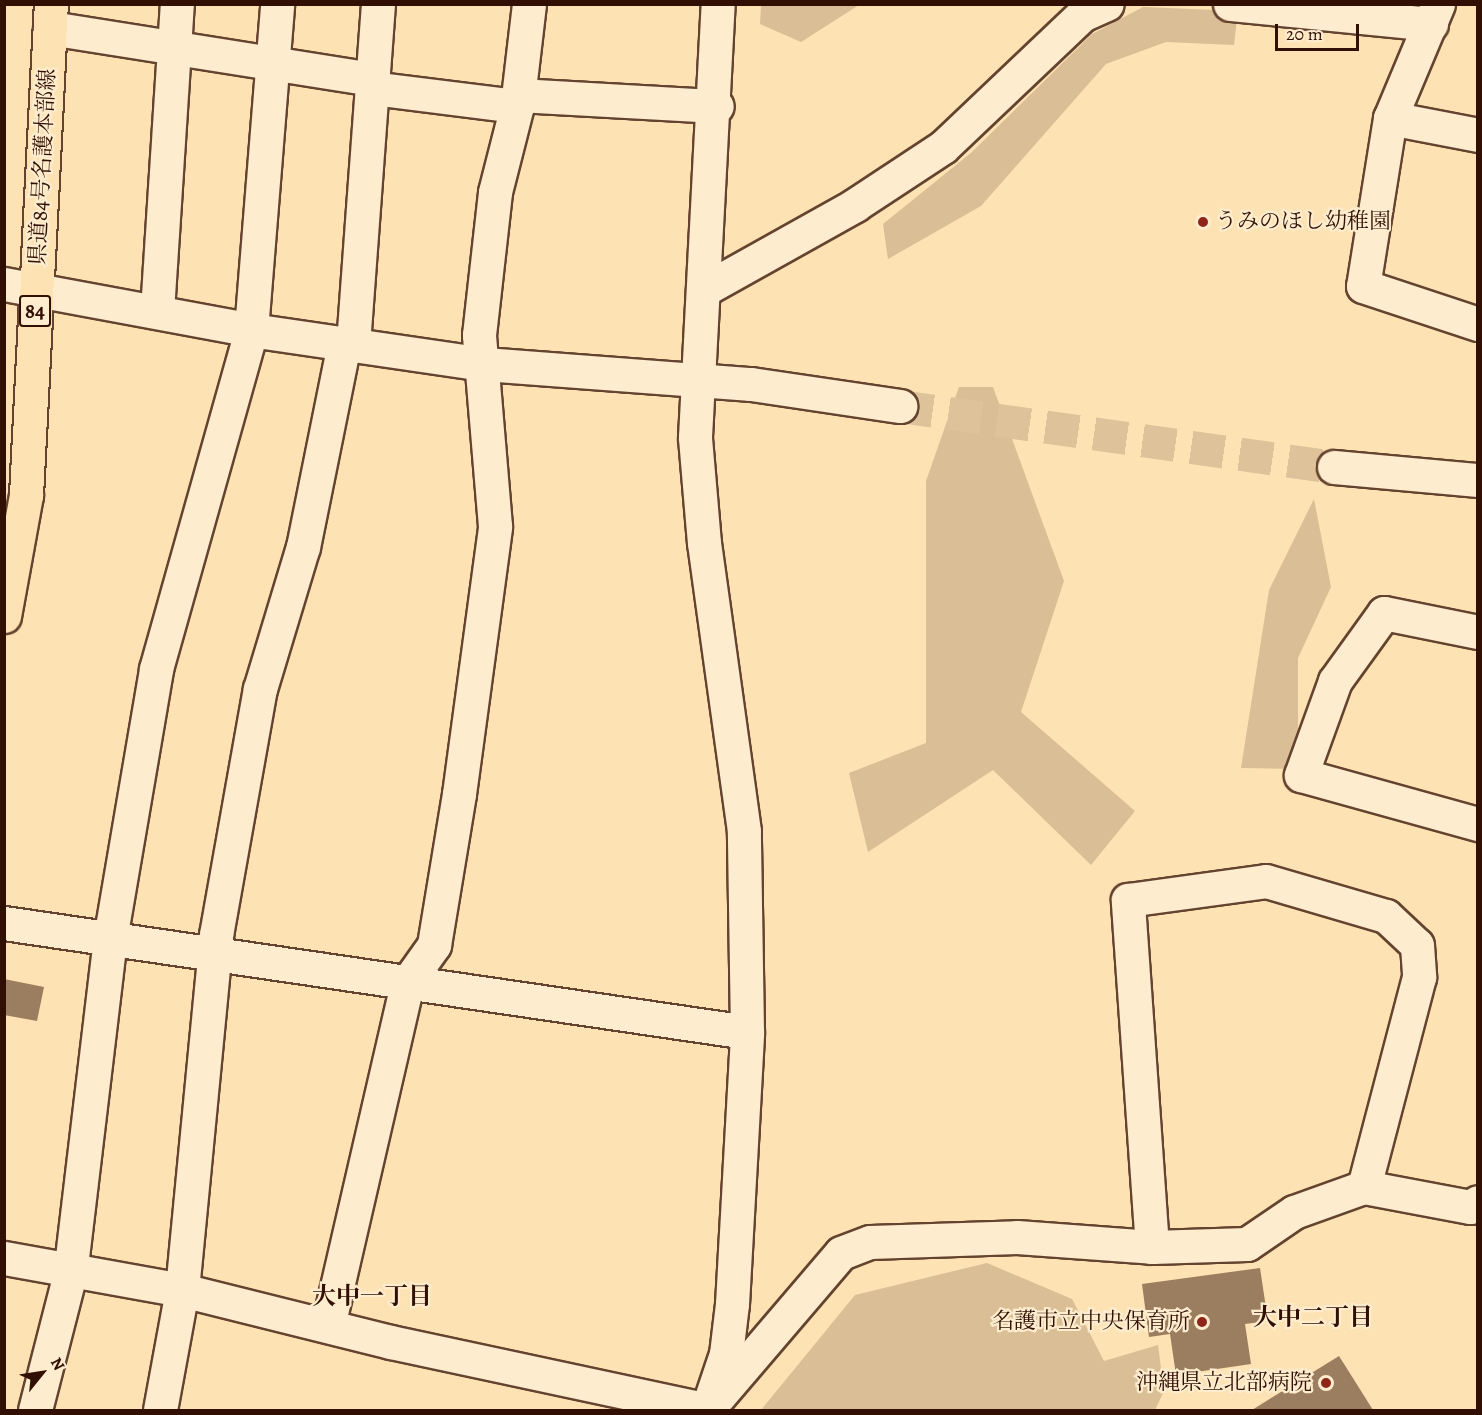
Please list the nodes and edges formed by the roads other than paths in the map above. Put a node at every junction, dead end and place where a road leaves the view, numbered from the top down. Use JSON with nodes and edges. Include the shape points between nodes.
{"nodes":[{"id":1,"x":177,"y":4,"type":"edge"},
{"id":2,"x":277,"y":4,"type":"edge"},
{"id":3,"x":378,"y":4,"type":"edge"},
{"id":4,"x":529,"y":4,"type":"edge"},
{"id":5,"x":718,"y":4,"type":"edge"},
{"id":6,"x":1107,"y":4,"type":"edge"},
{"id":7,"x":1230,"y":4,"type":"edge"},
{"id":8,"x":1435,"y":14,"type":"edge"},
{"id":9,"x":50,"y":16,"type":"edge"},
{"id":10,"x":174,"y":43,"type":"junction"},
{"id":11,"x":273,"y":60,"type":"junction"},
{"id":12,"x":372,"y":83,"type":"junction"},
{"id":13,"x":517,"y":101,"type":"junction"},
{"id":14,"x":717,"y":106,"type":"junction"},
{"id":15,"x":1390,"y":118,"type":"junction"},
{"id":16,"x":1478,"y":135,"type":"edge"},
{"id":17,"x":20,"y":287,"type":"edge"},
{"id":18,"x":705,"y":289,"type":"junction"},
{"id":19,"x":157,"y":312,"type":"junction"},
{"id":20,"x":1478,"y":324,"type":"edge"},
{"id":21,"x":251,"y":330,"type":"junction"},
{"id":22,"x":349,"y":343,"type":"junction"},
{"id":23,"x":484,"y":364,"type":"junction"},
{"id":24,"x":698,"y":383,"type":"junction"},
{"id":25,"x":900,"y":406,"type":"tunnel mouth"},
{"id":26,"x":1334,"y":467,"type":"tunnel mouth"},
{"id":27,"x":1478,"y":480,"type":"edge"},
{"id":28,"x":4,"y":616,"type":"edge"},
{"id":29,"x":1478,"y":632,"type":"edge"},
{"id":30,"x":1478,"y":824,"type":"edge"},
{"id":31,"x":4,"y":922,"type":"edge"},
{"id":32,"x":110,"y":939,"type":"junction"},
{"id":33,"x":216,"y":955,"type":"junction"},
{"id":34,"x":407,"y":983,"type":"junction"},
{"id":35,"x":747,"y":1032,"type":"junction"},
{"id":36,"x":1364,"y":1187,"type":"junction"},
{"id":37,"x":1478,"y":1202,"type":"edge"},
{"id":38,"x":1152,"y":1247,"type":"junction"},
{"id":39,"x":4,"y":1258,"type":"edge"},
{"id":40,"x":70,"y":1274,"type":"junction"},
{"id":41,"x":182,"y":1290,"type":"junction"},
{"id":42,"x":328,"y":1326,"type":"junction"},
{"id":43,"x":35,"y":1410,"type":"edge"},
{"id":44,"x":160,"y":1410,"type":"edge"},
{"id":45,"x":707,"y":1410,"type":"edge"}],
"edges":[{"from":1,"to":10,"type":"street"},
{"from":2,"to":11,"type":"street"},
{"from":3,"to":12,"type":"street"},
{"from":4,"to":13,"type":"street"},
{"from":5,"to":14,"type":"street"},
{"from":6,"to":18,"type":"street","via":[[1082,15],[943,147],[855,205]]},
{"from":7,"to":8,"type":"street"},
{"from":8,"to":15,"type":"street"},
{"from":9,"to":10,"type":"street"},
{"from":9,"to":17,"type":"main road","name":"県道84号名護本部線","number":"84"},
{"from":10,"to":11,"type":"street"},
{"from":10,"to":19,"type":"street"},
{"from":11,"to":12,"type":"street"},
{"from":11,"to":21,"type":"street"},
{"from":12,"to":13,"type":"street"},
{"from":12,"to":22,"type":"street"},
{"from":13,"to":14,"type":"street"},
{"from":13,"to":23,"type":"street","via":[[495,192],[479,335]]},
{"from":14,"to":18,"type":"street"},
{"from":15,"to":16,"type":"street"},
{"from":15,"to":20,"type":"street","via":[[1363,286]]},
{"from":17,"to":19,"type":"street"},
{"from":17,"to":28,"type":"main road","name":"県道84号名護本部線","number":"84","via":[[26,495]]},
{"from":18,"to":24,"type":"street"},
{"from":19,"to":21,"type":"street"},
{"from":21,"to":22,"type":"street"},
{"from":21,"to":32,"type":"street","via":[[156,669]]},
{"from":22,"to":23,"type":"street"},
{"from":22,"to":33,"type":"street","via":[[303,547],[260,689]]},
{"from":23,"to":24,"type":"street"},
{"from":23,"to":34,"type":"street","via":[[495,526],[434,945]]},
{"from":24,"to":25,"type":"street","via":[[751,384]]},
{"from":24,"to":35,"type":"street","via":[[695,437],[704,543],[744,831]]},
{"from":26,"to":27,"type":"street"},
{"from":29,"to":30,"type":"street","via":[[1384,613],[1335,681],[1301,775]]},
{"from":31,"to":32,"type":"street"},
{"from":32,"to":33,"type":"street"},
{"from":32,"to":40,"type":"street"},
{"from":33,"to":34,"type":"street"},
{"from":33,"to":41,"type":"street"},
{"from":34,"to":35,"type":"street"},
{"from":34,"to":42,"type":"street"},
{"from":35,"to":45,"type":"street","via":[[732,1304],[726,1354]]},
{"from":36,"to":37,"type":"street","via":[[1470,1207]]},
{"from":36,"to":38,"type":"street","via":[[1294,1212],[1247,1244]]},
{"from":36,"to":38,"type":"street","via":[[1419,977],[1417,945],[1386,916],[1266,881],[1128,900]]},
{"from":38,"to":45,"type":"street","via":[[1017,1237],[870,1242],[841,1252]]},
{"from":39,"to":40,"type":"street"},
{"from":40,"to":41,"type":"street"},
{"from":40,"to":43,"type":"street"},
{"from":41,"to":42,"type":"street"},
{"from":41,"to":44,"type":"street"},
{"from":42,"to":45,"type":"street"}]}
